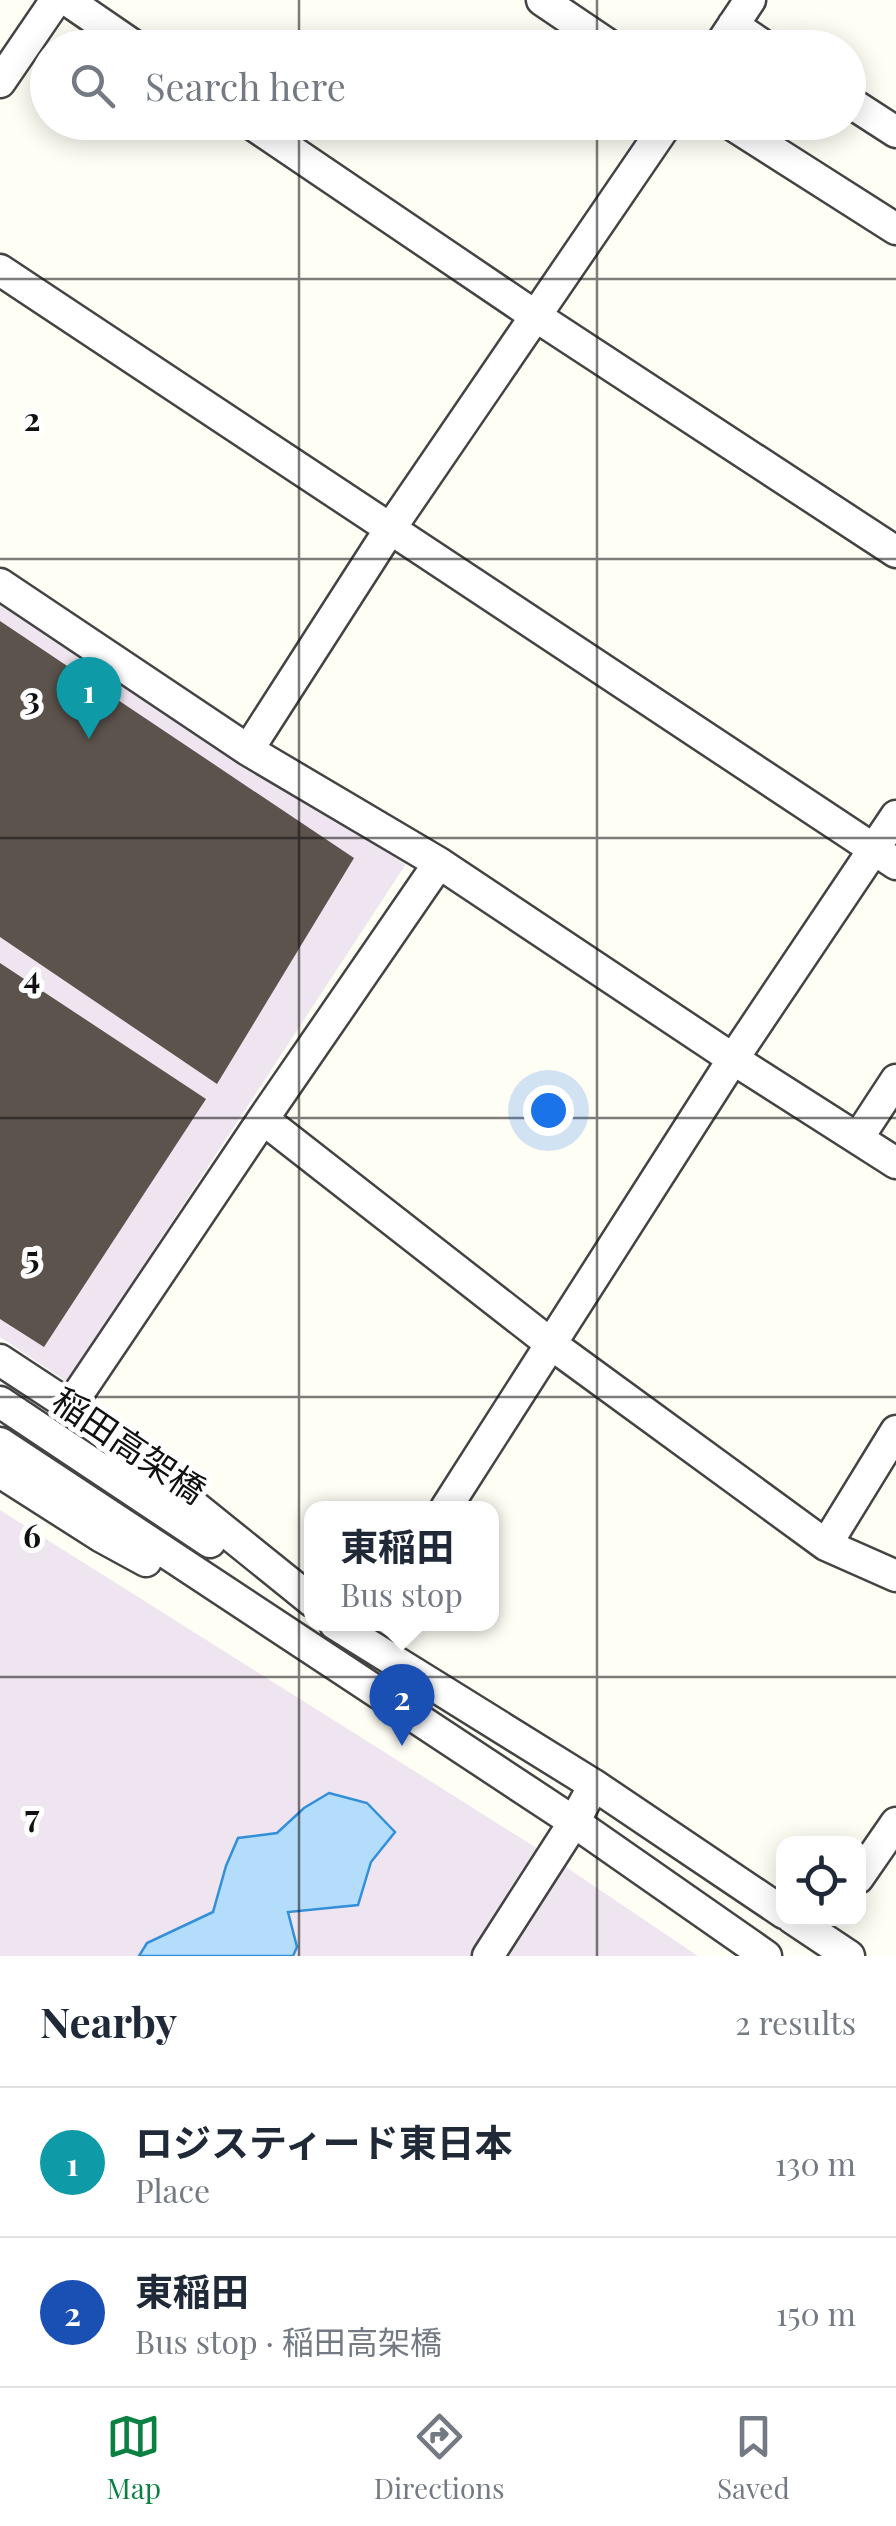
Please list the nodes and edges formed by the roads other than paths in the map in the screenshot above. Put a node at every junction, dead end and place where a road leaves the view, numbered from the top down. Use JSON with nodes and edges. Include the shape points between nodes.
{"nodes":[{"id":1,"x":56,"y":0,"type":"edge"},
{"id":2,"x":67,"y":0,"type":"edge"},
{"id":3,"x":542,"y":0,"type":"edge"},
{"id":4,"x":36,"y":30,"type":"edge"},
{"id":5,"x":111,"y":30,"type":"edge"},
{"id":6,"x":586,"y":30,"type":"edge"},
{"id":7,"x":30,"y":38,"type":"edge"},
{"id":8,"x":0,"y":82,"type":"edge"},
{"id":9,"x":866,"y":113,"type":"edge"},
{"id":10,"x":896,"y":132,"type":"edge"},
{"id":11,"x":275,"y":140,"type":"edge"},
{"id":12,"x":656,"y":140,"type":"edge"},
{"id":13,"x":756,"y":140,"type":"edge"},
{"id":14,"x":896,"y":229,"type":"edge"},
{"id":15,"x":0,"y":270,"type":"edge"},
{"id":16,"x":534,"y":315,"type":"junction"},
{"id":17,"x":390,"y":529,"type":"junction"},
{"id":18,"x":896,"y":552,"type":"edge"},
{"id":19,"x":0,"y":584,"type":"edge"},
{"id":20,"x":248,"y":750,"type":"junction"},
{"id":21,"x":896,"y":816,"type":"edge"},
{"id":22,"x":885,"y":857,"type":"edge"},
{"id":23,"x":439,"y":863,"type":"junction"},
{"id":24,"x":733,"y":1059,"type":"junction"},
{"id":25,"x":896,"y":1080,"type":"edge"},
{"id":26,"x":263,"y":1119,"type":"junction"},
{"id":27,"x":858,"y":1138,"type":"junction"},
{"id":28,"x":896,"y":1163,"type":"edge"},
{"id":29,"x":550,"y":1344,"type":"junction"},
{"id":30,"x":0,"y":1360,"type":"edge"},
{"id":31,"x":0,"y":1402,"type":"edge"},
{"id":32,"x":70,"y":1406,"type":"junction"},
{"id":33,"x":896,"y":1431,"type":"edge"},
{"id":34,"x":0,"y":1443,"type":"edge"},
{"id":35,"x":0,"y":1472,"type":"edge"},
{"id":36,"x":450,"y":1501,"type":"edge"},
{"id":37,"x":826,"y":1545,"type":"junction"},
{"id":38,"x":896,"y":1576,"type":"edge"},
{"id":39,"x":304,"y":1598,"type":"edge"},
{"id":40,"x":304,"y":1600,"type":"edge"},
{"id":41,"x":357,"y":1631,"type":"edge"},
{"id":42,"x":346,"y":1672,"type":"junction"},
{"id":43,"x":594,"y":1785,"type":"junction"},
{"id":44,"x":574,"y":1822,"type":"junction"},
{"id":45,"x":896,"y":1824,"type":"edge"},
{"id":46,"x":866,"y":1867,"type":"edge"},
{"id":47,"x":776,"y":1907,"type":"edge"},
{"id":48,"x":818,"y":1937,"type":"edge"},
{"id":49,"x":488,"y":1956,"type":"edge"},
{"id":50,"x":766,"y":1956,"type":"edge"},
{"id":51,"x":848,"y":1956,"type":"edge"}],
"edges":[{"from":1,"to":4,"type":"street"},
{"from":2,"to":5,"type":"street"},
{"from":3,"to":6,"type":"street"},
{"from":7,"to":8,"type":"street"},
{"from":9,"to":10,"type":"street"},
{"from":11,"to":16,"type":"street"},
{"from":12,"to":16,"type":"street"},
{"from":13,"to":14,"type":"street"},
{"from":15,"to":17,"type":"street"},
{"from":16,"to":17,"type":"street"},
{"from":16,"to":18,"type":"street"},
{"from":17,"to":20,"type":"street"},
{"from":17,"to":22,"type":"street"},
{"from":19,"to":20,"type":"street"},
{"from":20,"to":23,"type":"street"},
{"from":21,"to":22,"type":"street"},
{"from":22,"to":24,"type":"street"},
{"from":23,"to":24,"type":"street"},
{"from":23,"to":26,"type":"street"},
{"from":24,"to":27,"type":"street"},
{"from":24,"to":29,"type":"street"},
{"from":25,"to":27,"type":"street"},
{"from":26,"to":29,"type":"street"},
{"from":26,"to":32,"type":"street"},
{"from":27,"to":28,"type":"street"},
{"from":29,"to":36,"type":"street"},
{"from":29,"to":37,"type":"street"},
{"from":30,"to":32,"type":"street"},
{"from":31,"to":40,"type":"street","name":"稲田高架橋"},
{"from":32,"to":39,"type":"street"},
{"from":33,"to":37,"type":"street"},
{"from":34,"to":42,"type":"street","name":"稲田高架橋"},
{"from":35,"to":42,"type":"street","via":[[102,1537]]},
{"from":37,"to":38,"type":"street"},
{"from":41,"to":43,"type":"street"},
{"from":42,"to":44,"type":"street"},
{"from":43,"to":44,"type":"street"},
{"from":43,"to":47,"type":"street"},
{"from":44,"to":49,"type":"street"},
{"from":44,"to":50,"type":"street"},
{"from":45,"to":46,"type":"street"},
{"from":48,"to":51,"type":"street"}]}
